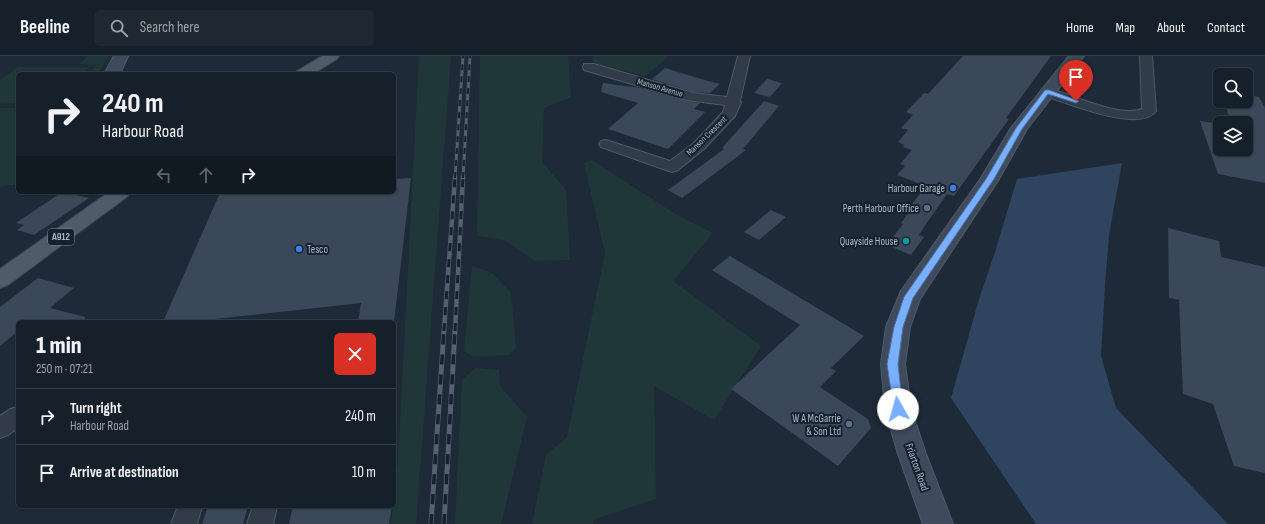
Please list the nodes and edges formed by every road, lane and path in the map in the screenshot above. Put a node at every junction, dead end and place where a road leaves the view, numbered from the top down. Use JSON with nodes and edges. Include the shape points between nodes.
{"nodes":[{"id":1,"x":121,"y":56,"type":"edge"},
{"id":2,"x":332,"y":56,"type":"edge"},
{"id":3,"x":744,"y":56,"type":"edge"},
{"id":4,"x":1077,"y":56,"type":"edge"},
{"id":5,"x":1146,"y":56,"type":"edge"},
{"id":6,"x":589,"y":67,"type":"dead end"},
{"id":7,"x":113,"y":72,"type":"edge"},
{"id":8,"x":305,"y":72,"type":"edge"},
{"id":9,"x":1047,"y":92,"type":"junction"},
{"id":10,"x":734,"y":102,"type":"junction"},
{"id":11,"x":606,"y":144,"type":"dead end"},
{"id":12,"x":118,"y":194,"type":"edge"},
{"id":13,"x":0,"y":280,"type":"edge"},
{"id":14,"x":16,"y":417,"type":"edge"},
{"id":15,"x":0,"y":428,"type":"edge"},
{"id":16,"x":189,"y":508,"type":"edge"},
{"id":17,"x":264,"y":508,"type":"edge"},
{"id":18,"x":184,"y":524,"type":"edge"},
{"id":19,"x":260,"y":524,"type":"edge"},
{"id":20,"x":938,"y":524,"type":"edge"}],
"edges":[{"from":1,"to":7,"type":"street"},
{"from":2,"to":8,"type":"main road"},
{"from":3,"to":10,"type":"street","name":"Manson Crescent"},
{"from":4,"to":9,"type":"street","name":"Friarton Road"},
{"from":5,"to":9,"type":"street","via":[[1149,111],[1136,116],[1119,115]]},
{"from":6,"to":10,"type":"street","name":"Manson Avenue","via":[[692,98]]},
{"from":9,"to":20,"type":"street","name":"Friarton Road","via":[[1019,128],[990,179],[909,297],[898,327],[892,364],[898,409]]},
{"from":10,"to":11,"type":"street","name":"Manson Crescent","via":[[730,114],[699,146],[672,167]]},
{"from":12,"to":13,"type":"main road","number":"A912"},
{"from":14,"to":15,"type":"street"},
{"from":16,"to":18,"type":"street"},
{"from":17,"to":19,"type":"street"}]}
